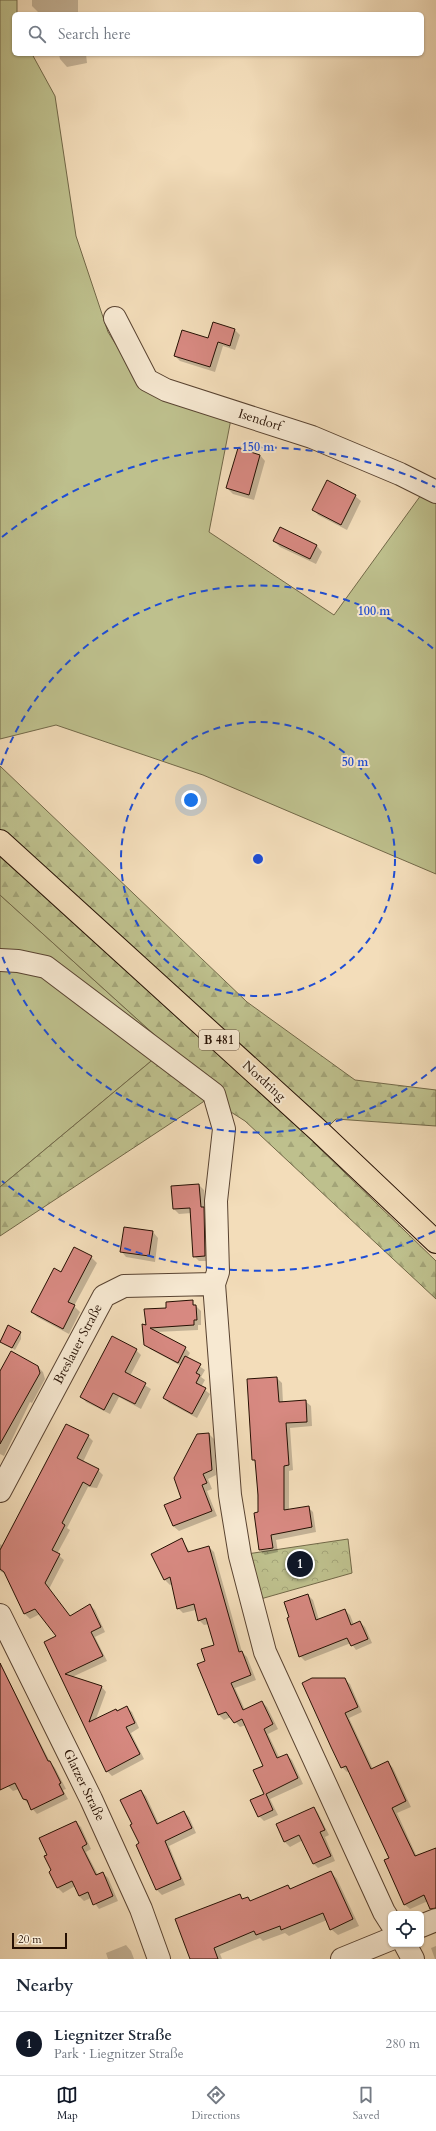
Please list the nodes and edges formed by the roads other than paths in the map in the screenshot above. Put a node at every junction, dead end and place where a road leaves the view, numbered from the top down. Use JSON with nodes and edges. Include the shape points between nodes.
{"nodes":[{"id":1,"x":115,"y":318,"type":"dead end"},
{"id":2,"x":436,"y":492,"type":"edge"},
{"id":3,"x":0,"y":841,"type":"edge"},
{"id":4,"x":0,"y":960,"type":"edge"},
{"id":5,"x":436,"y":1242,"type":"edge"},
{"id":6,"x":214,"y":1284,"type":"junction"},
{"id":7,"x":0,"y":1492,"type":"edge"},
{"id":8,"x":0,"y":1615,"type":"edge"},
{"id":9,"x":388,"y":1918,"type":"edge"},
{"id":10,"x":436,"y":1920,"type":"edge"},
{"id":11,"x":424,"y":1925,"type":"edge"},
{"id":12,"x":388,"y":1940,"type":"edge"},
{"id":13,"x":407,"y":1947,"type":"edge"},
{"id":14,"x":159,"y":1959,"type":"edge"},
{"id":15,"x":342,"y":1959,"type":"edge"},
{"id":16,"x":413,"y":1959,"type":"edge"}],
"edges":[{"from":1,"to":2,"type":"street","name":"Isendorf","via":[[147,380],[166,390],[312,436]]},
{"from":3,"to":5,"type":"main road","name":"Nordring","number":"B 481","via":[[320,1132]]},
{"from":4,"to":6,"type":"street","via":[[46,967],[214,1094],[224,1129],[216,1201],[218,1272]]},
{"from":6,"to":7,"type":"street","name":"Breslauer Straße","via":[[124,1286],[104,1296]]},
{"from":6,"to":9,"type":"street","via":[[230,1495],[240,1556],[265,1652]]},
{"from":8,"to":14,"type":"street","name":"Glatzer Straße","via":[[91,1800],[141,1909]]},
{"from":10,"to":11,"type":"street"},
{"from":12,"to":15,"type":"street"},
{"from":13,"to":16,"type":"street"}]}
